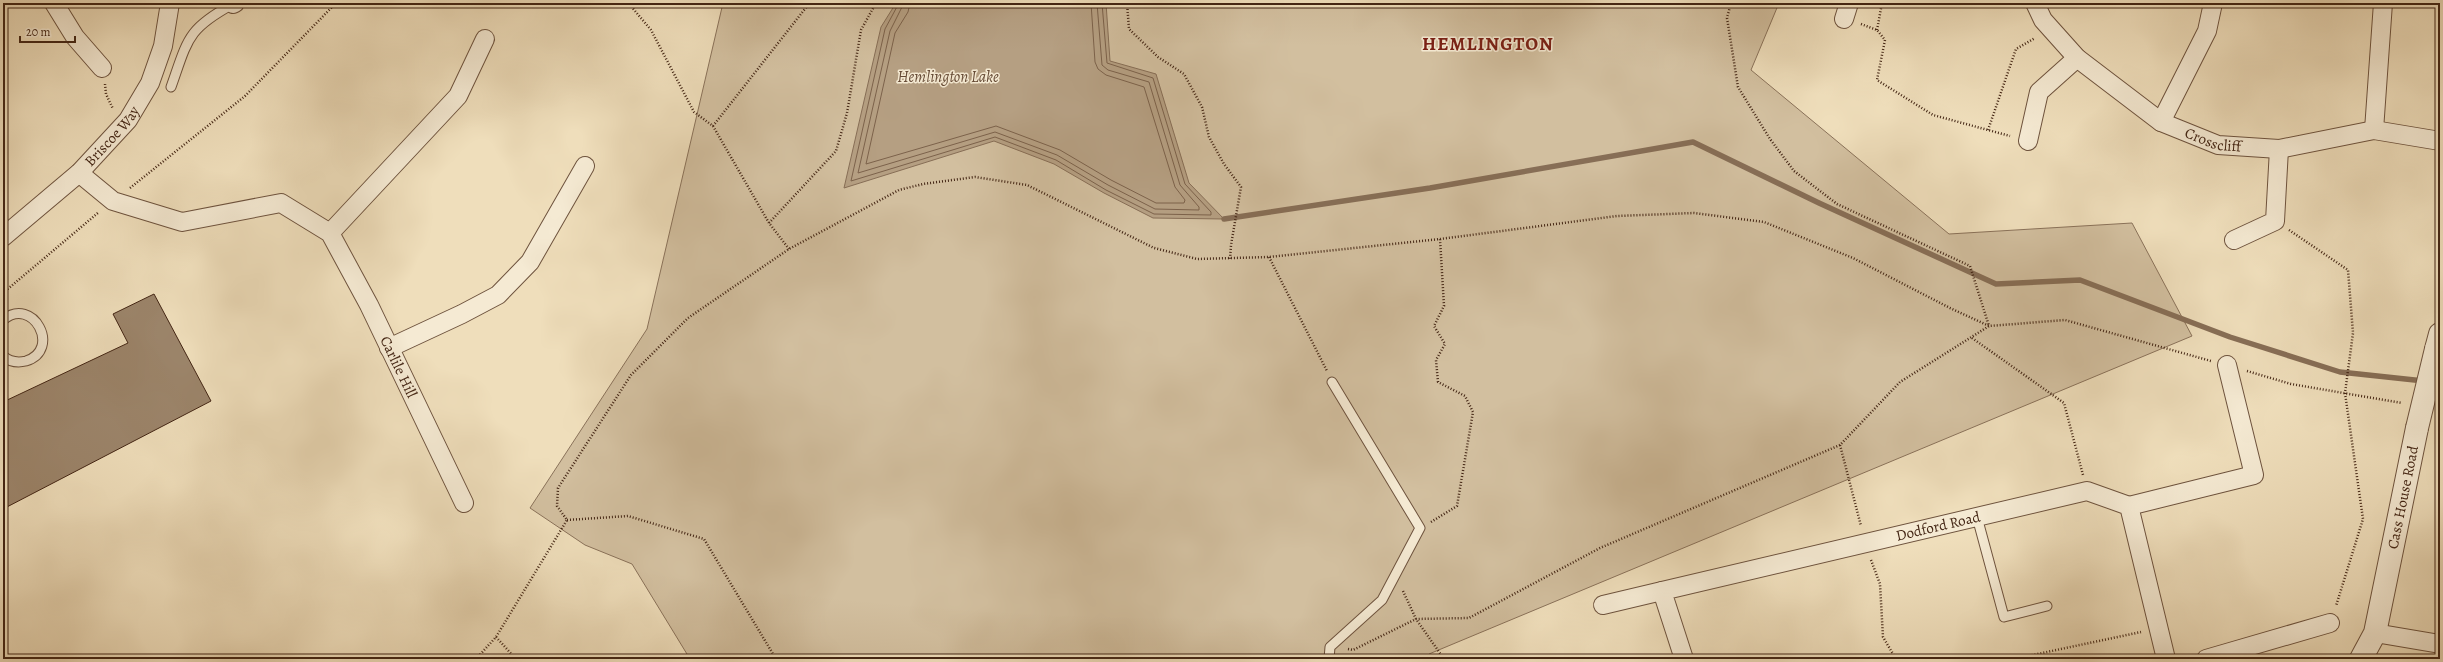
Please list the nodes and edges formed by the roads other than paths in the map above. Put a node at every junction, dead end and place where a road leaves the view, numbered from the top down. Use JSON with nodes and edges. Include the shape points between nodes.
{"nodes":[{"id":1,"x":54,"y":3,"type":"edge"},
{"id":2,"x":170,"y":3,"type":"edge"},
{"id":3,"x":234,"y":3,"type":"edge"},
{"id":4,"x":2035,"y":3,"type":"edge"},
{"id":5,"x":2213,"y":3,"type":"edge"},
{"id":6,"x":2383,"y":3,"type":"edge"},
{"id":7,"x":485,"y":39,"type":"dead end"},
{"id":8,"x":2078,"y":58,"type":"junction"},
{"id":9,"x":102,"y":68,"type":"road end"},
{"id":10,"x":171,"y":86,"type":"dead end"},
{"id":11,"x":2161,"y":122,"type":"junction"},
{"id":12,"x":2374,"y":130,"type":"junction"},
{"id":13,"x":2028,"y":141,"type":"road end"},
{"id":14,"x":2440,"y":141,"type":"edge"},
{"id":15,"x":2279,"y":149,"type":"junction"},
{"id":16,"x":586,"y":166,"type":"dead end"},
{"id":17,"x":79,"y":172,"type":"junction"},
{"id":18,"x":330,"y":233,"type":"junction"},
{"id":19,"x":3,"y":237,"type":"edge"},
{"id":20,"x":2234,"y":240,"type":"dead end"},
{"id":21,"x":3,"y":320,"type":"edge"},
{"id":22,"x":2438,"y":342,"type":"edge"},
{"id":23,"x":389,"y":348,"type":"junction"},
{"id":24,"x":3,"y":356,"type":"edge"},
{"id":25,"x":2227,"y":365,"type":"road end"},
{"id":26,"x":1332,"y":382,"type":"road end"},
{"id":27,"x":464,"y":503,"type":"dead end"},
{"id":28,"x":2128,"y":506,"type":"junction"},
{"id":29,"x":1977,"y":517,"type":"junction"},
{"id":30,"x":1662,"y":592,"type":"junction"},
{"id":31,"x":1603,"y":605,"type":"dead end"},
{"id":32,"x":2047,"y":606,"type":"dead end"},
{"id":33,"x":2330,"y":624,"type":"road end"},
{"id":34,"x":2375,"y":633,"type":"junction"},
{"id":35,"x":2440,"y":644,"type":"edge"},
{"id":36,"x":1329,"y":659,"type":"edge"},
{"id":37,"x":1684,"y":659,"type":"edge"},
{"id":38,"x":2166,"y":659,"type":"edge"},
{"id":39,"x":2206,"y":659,"type":"edge"},
{"id":40,"x":2361,"y":659,"type":"edge"}],
"edges":[{"from":1,"to":9,"type":"street","via":[[75,36]]},
{"from":2,"to":17,"type":"street","name":"Briscoe Way","via":[[163,46],[150,83],[128,120]]},
{"from":3,"to":10,"type":"lane","via":[[204,20],[193,32]]},
{"from":4,"to":8,"type":"street","name":"Crosscliff","via":[[2043,20]]},
{"from":5,"to":11,"type":"street","via":[[2207,31]]},
{"from":6,"to":12,"type":"street"},
{"from":7,"to":18,"type":"street","via":[[458,96]]},
{"from":8,"to":11,"type":"street","name":"Crosscliff"},
{"from":8,"to":13,"type":"street","via":[[2039,92]]},
{"from":11,"to":15,"type":"street","name":"Crosscliff","via":[[2218,145]]},
{"from":12,"to":14,"type":"street","name":"Crosscliff"},
{"from":12,"to":15,"type":"street","name":"Crosscliff"},
{"from":15,"to":20,"type":"street","via":[[2275,221]]},
{"from":16,"to":23,"type":"street","via":[[530,262],[498,295]]},
{"from":17,"to":18,"type":"street","via":[[113,201],[182,222],[281,203]]},
{"from":17,"to":19,"type":"street","name":"Briscoe Way"},
{"from":18,"to":23,"type":"street","name":"Carlile Hill"},
{"from":21,"to":24,"type":"lane","via":[[12,315],[27,316],[39,325],[43,340],[36,355],[30,360],[14,362]]},
{"from":22,"to":34,"type":"street","name":"Cass House Road","bridge":true,"via":[[2417,428]]},
{"from":23,"to":27,"type":"street","name":"Carlile Hill"},
{"from":25,"to":28,"type":"street","via":[[2254,475]]},
{"from":26,"to":36,"type":"lane","via":[[1420,528],[1382,600],[1330,647]]},
{"from":28,"to":29,"type":"street","name":"Dodford Road","via":[[2087,490]]},
{"from":28,"to":38,"type":"street"},
{"from":29,"to":30,"type":"street","name":"Dodford Road"},
{"from":29,"to":32,"type":"lane","via":[[2004,617]]},
{"from":30,"to":31,"type":"street","name":"Dodford Road"},
{"from":30,"to":37,"type":"street"},
{"from":33,"to":39,"type":"street"},
{"from":34,"to":35,"type":"street"},
{"from":34,"to":40,"type":"street","name":"Cass House Road"}]}
